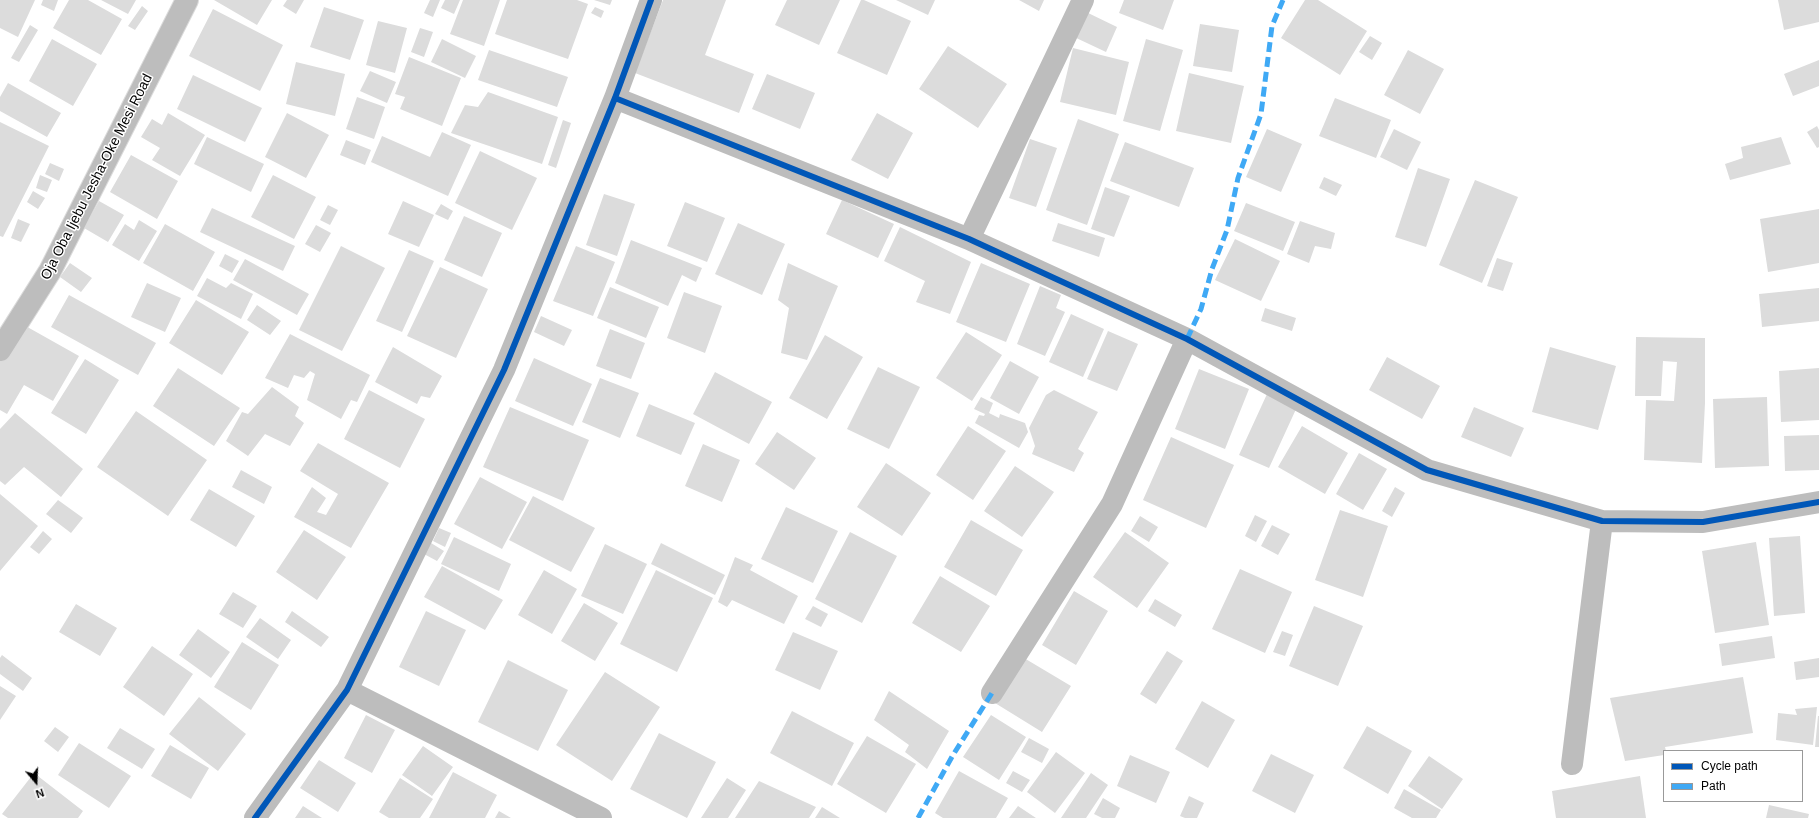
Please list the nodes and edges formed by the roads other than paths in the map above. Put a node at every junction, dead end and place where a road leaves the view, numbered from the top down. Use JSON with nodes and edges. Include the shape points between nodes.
{"nodes":[{"id":1,"x":187,"y":0,"type":"edge"},
{"id":2,"x":651,"y":0,"type":"edge"},
{"id":3,"x":1083,"y":0,"type":"edge"},
{"id":4,"x":615,"y":98,"type":"junction"},
{"id":5,"x":969,"y":239,"type":"junction"},
{"id":6,"x":1186,"y":339,"type":"junction"},
{"id":7,"x":0,"y":350,"type":"edge"},
{"id":8,"x":1819,"y":502,"type":"edge"},
{"id":9,"x":1602,"y":521,"type":"junction"},
{"id":10,"x":347,"y":690,"type":"junction"},
{"id":11,"x":992,"y":693,"type":"dead end"},
{"id":12,"x":1572,"y":764,"type":"dead end"},
{"id":13,"x":255,"y":818,"type":"edge"},
{"id":14,"x":601,"y":818,"type":"edge"}],
"edges":[{"from":1,"to":7,"type":"street","name":"Oja Oba Ijebu Jesha-Oke Mesi Road","via":[[50,271]]},
{"from":2,"to":4,"type":"street"},
{"from":3,"to":5,"type":"street"},
{"from":4,"to":5,"type":"street"},
{"from":4,"to":10,"type":"street","via":[[504,370]]},
{"from":5,"to":6,"type":"street"},
{"from":6,"to":9,"type":"street","via":[[1427,470]]},
{"from":6,"to":11,"type":"street","via":[[1112,504]]},
{"from":8,"to":9,"type":"street","via":[[1703,522]]},
{"from":9,"to":12,"type":"street"},
{"from":10,"to":13,"type":"street"},
{"from":10,"to":14,"type":"street"}]}
